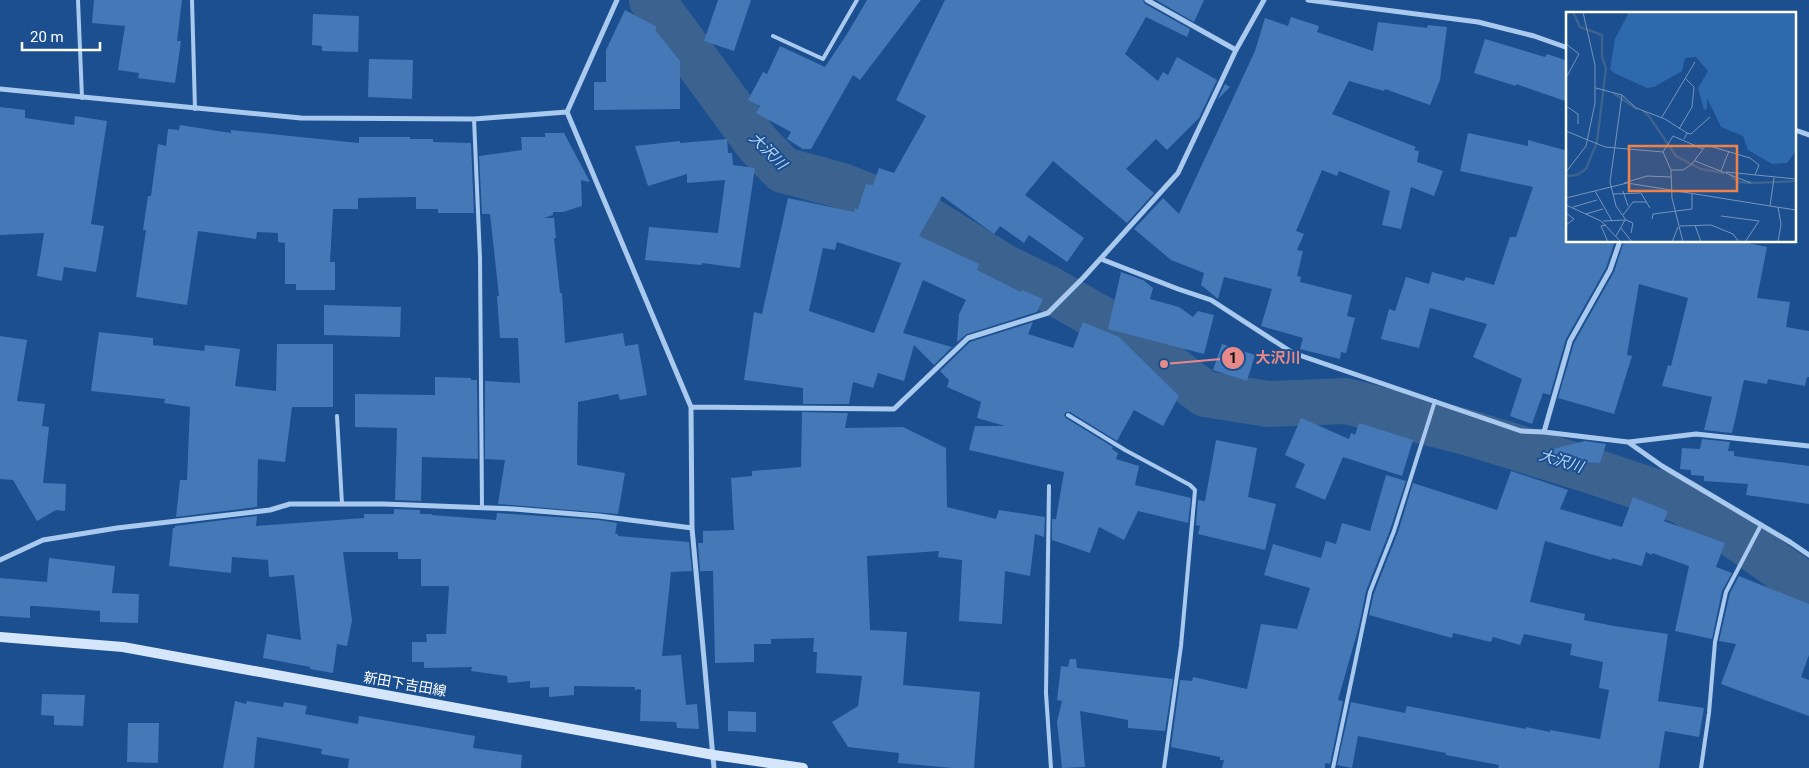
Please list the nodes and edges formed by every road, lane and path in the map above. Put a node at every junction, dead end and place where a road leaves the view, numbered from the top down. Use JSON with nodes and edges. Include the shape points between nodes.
{"nodes":[{"id":1,"x":78,"y":0,"type":"edge"},
{"id":2,"x":192,"y":0,"type":"edge"},
{"id":3,"x":857,"y":0,"type":"edge"},
{"id":4,"x":1147,"y":0,"type":"edge"},
{"id":5,"x":1264,"y":0,"type":"edge"},
{"id":6,"x":1308,"y":0,"type":"edge"},
{"id":7,"x":617,"y":1,"type":"edge"},
{"id":8,"x":773,"y":36,"type":"dead end"},
{"id":9,"x":1566,"y":47,"type":"edge"},
{"id":10,"x":1236,"y":50,"type":"junction"},
{"id":11,"x":0,"y":89,"type":"edge"},
{"id":12,"x":82,"y":98,"type":"junction"},
{"id":13,"x":195,"y":108,"type":"junction"},
{"id":14,"x":567,"y":112,"type":"junction"},
{"id":15,"x":474,"y":119,"type":"junction"},
{"id":16,"x":1796,"y":130,"type":"edge"},
{"id":17,"x":1809,"y":134,"type":"edge"},
{"id":18,"x":1620,"y":242,"type":"edge"},
{"id":19,"x":1100,"y":259,"type":"junction"},
{"id":20,"x":1434,"y":401,"type":"junction"},
{"id":21,"x":691,"y":407,"type":"junction"},
{"id":22,"x":1068,"y":415,"type":"dead end"},
{"id":23,"x":337,"y":416,"type":"dead end"},
{"id":24,"x":1544,"y":432,"type":"junction"},
{"id":25,"x":1628,"y":442,"type":"junction"},
{"id":26,"x":1809,"y":446,"type":"edge"},
{"id":27,"x":1049,"y":486,"type":"dead end"},
{"id":28,"x":342,"y":504,"type":"junction"},
{"id":29,"x":482,"y":508,"type":"junction"},
{"id":30,"x":1761,"y":525,"type":"junction"},
{"id":31,"x":692,"y":528,"type":"junction"},
{"id":32,"x":1809,"y":556,"type":"edge"},
{"id":33,"x":0,"y":560,"type":"edge"},
{"id":34,"x":0,"y":637,"type":"edge"},
{"id":35,"x":714,"y":754,"type":"junction"},
{"id":36,"x":714,"y":768,"type":"edge"},
{"id":37,"x":803,"y":768,"type":"edge"},
{"id":38,"x":1051,"y":768,"type":"edge"},
{"id":39,"x":1164,"y":768,"type":"edge"},
{"id":40,"x":1334,"y":768,"type":"edge"},
{"id":41,"x":1701,"y":768,"type":"edge"}],
"edges":[{"from":1,"to":12,"type":"lane"},
{"from":2,"to":13,"type":"lane"},
{"from":3,"to":8,"type":"lane","via":[[823,59]]},
{"from":4,"to":10,"type":"street"},
{"from":5,"to":10,"type":"street"},
{"from":6,"to":9,"type":"street","via":[[1478,22]]},
{"from":7,"to":14,"type":"street"},
{"from":10,"to":19,"type":"street","via":[[1178,173]]},
{"from":11,"to":12,"type":"street"},
{"from":12,"to":13,"type":"street"},
{"from":13,"to":15,"type":"street","via":[[301,118]]},
{"from":14,"to":15,"type":"street"},
{"from":14,"to":21,"type":"street"},
{"from":15,"to":29,"type":"lane","via":[[480,258]]},
{"from":16,"to":17,"type":"street"},
{"from":18,"to":24,"type":"street","via":[[1610,270],[1570,341]]},
{"from":19,"to":20,"type":"street","via":[[1211,300],[1293,352]]},
{"from":19,"to":21,"type":"street","via":[[1048,313],[968,338],[894,409]]},
{"from":20,"to":24,"type":"street","via":[[1521,431]]},
{"from":20,"to":40,"type":"lane","via":[[1394,532],[1370,592]]},
{"from":21,"to":31,"type":"street"},
{"from":22,"to":39,"type":"lane","via":[[1195,490],[1181,646]]},
{"from":23,"to":28,"type":"lane"},
{"from":24,"to":25,"type":"street"},
{"from":25,"to":26,"type":"street","via":[[1696,434]]},
{"from":25,"to":30,"type":"street"},
{"from":27,"to":38,"type":"lane","via":[[1046,693]]},
{"from":28,"to":29,"type":"street"},
{"from":28,"to":33,"type":"street","via":[[290,504],[270,510],[43,540]]},
{"from":29,"to":31,"type":"street","via":[[599,516]]},
{"from":30,"to":32,"type":"street"},
{"from":30,"to":41,"type":"lane","via":[[1726,592],[1715,642]]},
{"from":31,"to":35,"type":"street"},
{"from":34,"to":35,"type":"main road","name":"新田下吉田線","via":[[124,647]]},
{"from":35,"to":36,"type":"street"},
{"from":35,"to":37,"type":"main road","name":"新田下吉田線"}]}
